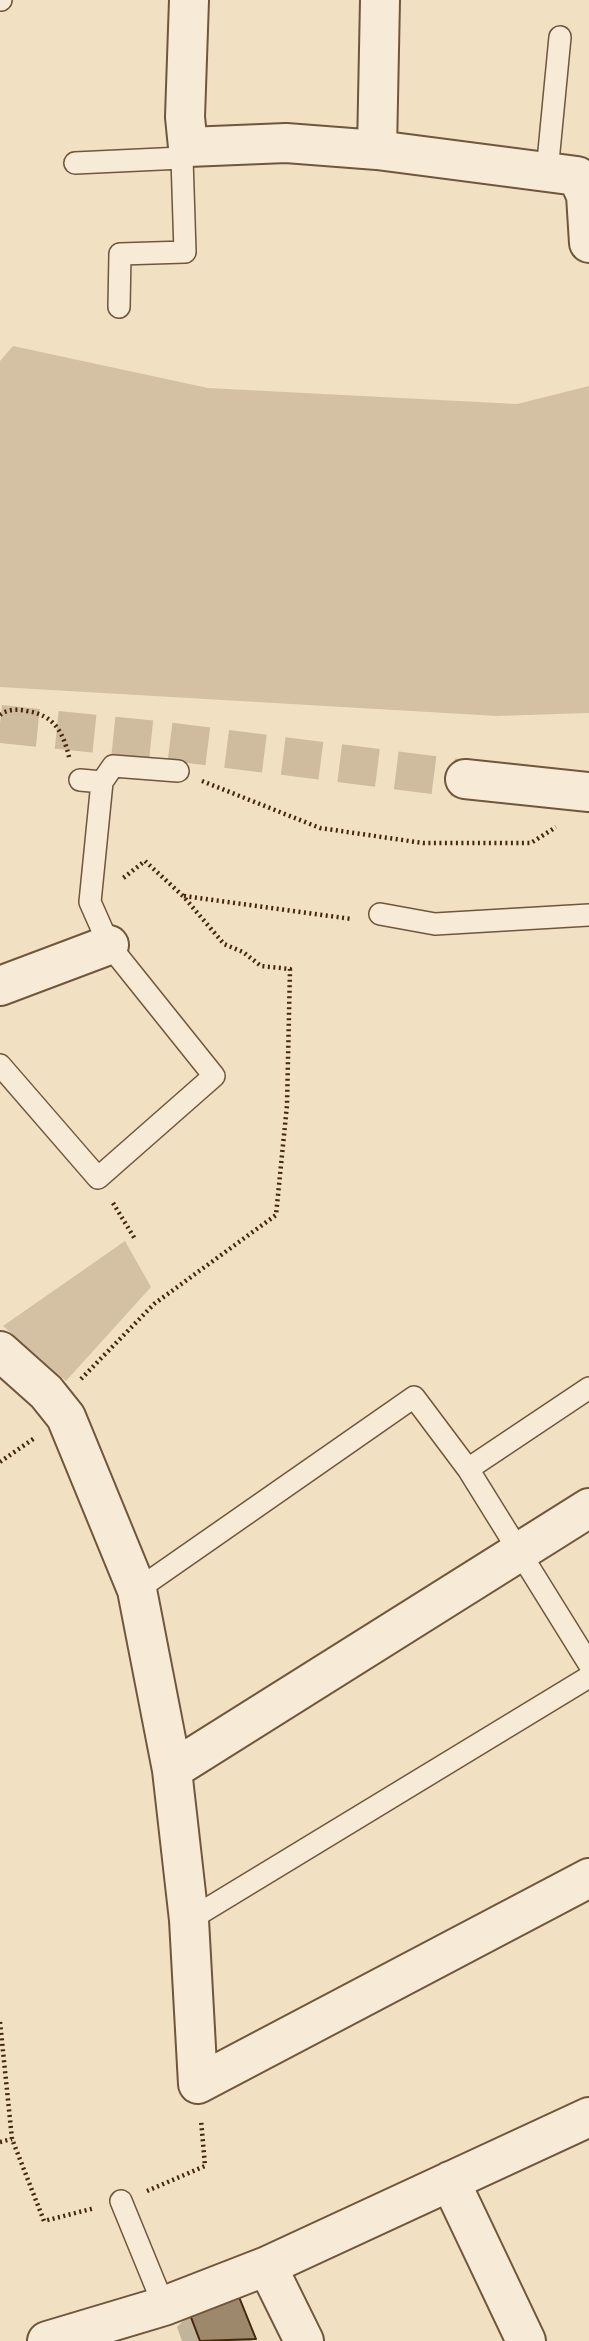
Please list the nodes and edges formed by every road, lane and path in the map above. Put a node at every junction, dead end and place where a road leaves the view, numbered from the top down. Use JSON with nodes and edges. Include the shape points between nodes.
{"nodes":[{"id":1,"x":189,"y":0,"type":"edge"},
{"id":2,"x":380,"y":0,"type":"edge"},
{"id":3,"x":559,"y":37,"type":"dead end"},
{"id":4,"x":377,"y":150,"type":"junction"},
{"id":5,"x":185,"y":152,"type":"junction"},
{"id":6,"x":75,"y":163,"type":"dead end"},
{"id":7,"x":547,"y":172,"type":"junction"},
{"id":8,"x":589,"y":243,"type":"edge"},
{"id":9,"x":119,"y":307,"type":"dead end"},
{"id":10,"x":0,"y":715,"type":"edge"},
{"id":11,"x":178,"y":771,"type":"joint"},
{"id":12,"x":75,"y":772,"type":"joint"},
{"id":13,"x":465,"y":779,"type":"tunnel mouth"},
{"id":14,"x":102,"y":782,"type":"junction"},
{"id":15,"x":589,"y":792,"type":"edge"},
{"id":16,"x":556,"y":827,"type":"dead end"},
{"id":17,"x":183,"y":895,"type":"junction"},
{"id":18,"x":90,"y":902,"type":"junction"},
{"id":19,"x":380,"y":914,"type":"joint"},
{"id":20,"x":589,"y":915,"type":"edge"},
{"id":21,"x":109,"y":945,"type":"junction"},
{"id":22,"x":0,"y":986,"type":"edge"},
{"id":23,"x":0,"y":1065,"type":"edge"},
{"id":24,"x":98,"y":1178,"type":"junction"},
{"id":25,"x":135,"y":1239,"type":"dead end"},
{"id":26,"x":0,"y":1351,"type":"edge"},
{"id":27,"x":589,"y":1388,"type":"edge"},
{"id":28,"x":56,"y":1405,"type":"junction"},
{"id":29,"x":468,"y":1469,"type":"junction"},
{"id":30,"x":589,"y":1508,"type":"edge"},
{"id":31,"x":521,"y":1551,"type":"junction"},
{"id":32,"x":136,"y":1590,"type":"junction"},
{"id":33,"x":589,"y":1664,"type":"edge"},
{"id":34,"x":589,"y":1677,"type":"edge"},
{"id":35,"x":172,"y":1770,"type":"junction"},
{"id":36,"x":589,"y":1878,"type":"edge"},
{"id":37,"x":189,"y":1920,"type":"junction"},
{"id":38,"x":0,"y":2022,"type":"edge"},
{"id":39,"x":198,"y":2084,"type":"junction"},
{"id":40,"x":589,"y":2117,"type":"edge"},
{"id":41,"x":12,"y":2139,"type":"junction"},
{"id":42,"x":0,"y":2142,"type":"edge"},
{"id":43,"x":450,"y":2182,"type":"junction"},
{"id":44,"x":121,"y":2202,"type":"junction"},
{"id":45,"x":267,"y":2266,"type":"junction"},
{"id":46,"x":164,"y":2306,"type":"junction"},
{"id":47,"x":47,"y":2341,"type":"edge"},
{"id":48,"x":304,"y":2341,"type":"edge"},
{"id":49,"x":526,"y":2341,"type":"edge"}],
"edges":[{"from":1,"to":5,"type":"street"},
{"from":2,"to":4,"type":"street"},
{"from":3,"to":7,"type":"lane"},
{"from":4,"to":5,"type":"street","via":[[286,143]]},
{"from":4,"to":7,"type":"street"},
{"from":5,"to":6,"type":"lane"},
{"from":5,"to":9,"type":"lane","via":[[185,252],[120,254]]},
{"from":7,"to":8,"type":"street","via":[[577,176],[586,195]]},
{"from":10,"to":12,"type":"path","via":[[20,709],[41,713],[55,722]]},
{"from":11,"to":14,"type":"lane","via":[[113,766]]},
{"from":11,"to":16,"type":"path","via":[[332,830],[422,843],[531,843]]},
{"from":12,"to":14,"type":"lane"},
{"from":13,"to":15,"type":"street"},
{"from":14,"to":18,"type":"lane"},
{"from":17,"to":18,"type":"path","via":[[145,861]]},
{"from":17,"to":19,"type":"path","via":[[356,919]]},
{"from":17,"to":28,"type":"path","via":[[224,944],[261,966],[290,969],[287,1105],[276,1215],[154,1304]]},
{"from":18,"to":21,"type":"lane"},
{"from":19,"to":20,"type":"lane","via":[[435,924]]},
{"from":21,"to":22,"type":"street"},
{"from":21,"to":24,"type":"lane","via":[[214,1076]]},
{"from":23,"to":24,"type":"lane"},
{"from":24,"to":25,"type":"path"},
{"from":26,"to":28,"type":"street"},
{"from":27,"to":29,"type":"lane"},
{"from":28,"to":32,"type":"street","via":[[66,1417]]},
{"from":29,"to":31,"type":"lane"},
{"from":29,"to":32,"type":"lane","via":[[414,1397]]},
{"from":30,"to":31,"type":"street"},
{"from":31,"to":33,"type":"lane"},
{"from":31,"to":35,"type":"street"},
{"from":32,"to":35,"type":"street"},
{"from":34,"to":37,"type":"lane"},
{"from":35,"to":37,"type":"street"},
{"from":36,"to":39,"type":"street"},
{"from":37,"to":39,"type":"street"},
{"from":38,"to":41,"type":"path"},
{"from":39,"to":44,"type":"path","via":[[205,2166]]},
{"from":40,"to":43,"type":"street"},
{"from":41,"to":42,"type":"path"},
{"from":41,"to":44,"type":"path","via":[[44,2221]]},
{"from":43,"to":45,"type":"street"},
{"from":43,"to":49,"type":"street"},
{"from":44,"to":46,"type":"lane"},
{"from":45,"to":46,"type":"street"},
{"from":45,"to":48,"type":"street"},
{"from":46,"to":47,"type":"street"}]}
